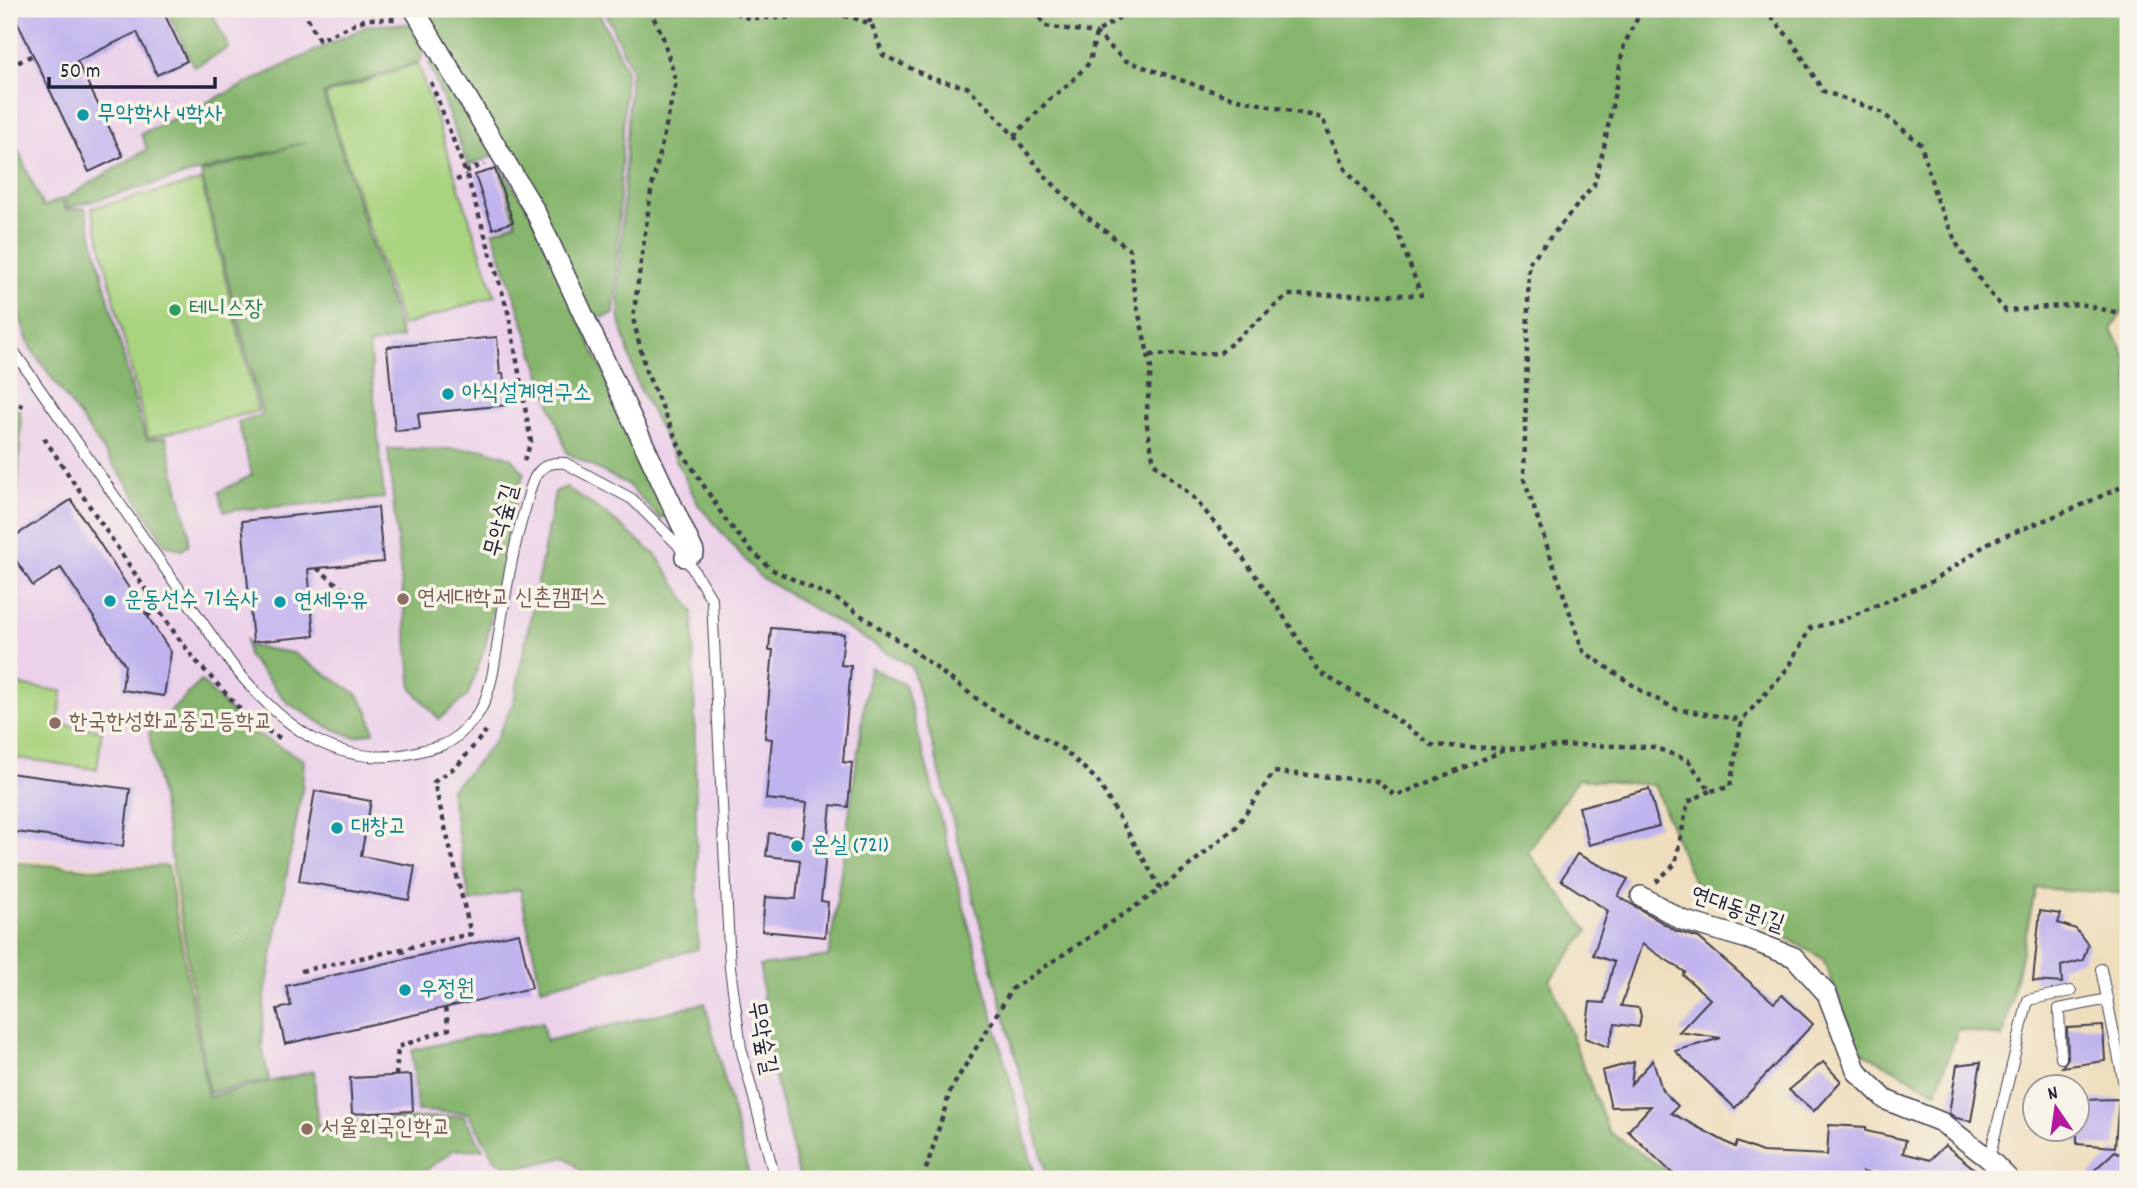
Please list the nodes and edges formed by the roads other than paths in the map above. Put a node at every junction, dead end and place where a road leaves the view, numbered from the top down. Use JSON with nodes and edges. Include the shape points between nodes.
{"nodes":[{"id":1,"x":417,"y":14,"type":"edge"},
{"id":2,"x":9,"y":345,"type":"edge"},
{"id":3,"x":685,"y":557,"type":"junction"},
{"id":4,"x":1641,"y":896,"type":"road end"},
{"id":5,"x":2102,"y":969,"type":"dead end"},
{"id":6,"x":2071,"y":990,"type":"dead end"},
{"id":7,"x":2108,"y":999,"type":"junction"},
{"id":8,"x":2061,"y":1058,"type":"dead end"},
{"id":9,"x":2128,"y":1104,"type":"edge"},
{"id":10,"x":1989,"y":1158,"type":"junction"},
{"id":11,"x":775,"y":1179,"type":"edge"},
{"id":12,"x":2010,"y":1179,"type":"edge"}],
"edges":[{"from":1,"to":3,"type":"street","via":[[535,211],[694,552]]},
{"from":2,"to":3,"type":"lane","name":"무악숲길","via":[[230,662],[254,691],[309,738],[342,753],[385,758],[448,744],[481,709],[492,682],[514,543],[535,475],[544,467],[565,463],[632,499]]},
{"from":3,"to":11,"type":"lane","name":"무악숲길","via":[[712,600],[730,968],[741,1048]]},
{"from":4,"to":10,"type":"street","name":"연대동문1길","via":[[1682,920],[1794,957],[1827,995],[1857,1072],[1886,1100],[1941,1122]]},
{"from":5,"to":7,"type":"lane"},
{"from":6,"to":10,"type":"lane","via":[[2028,1000]]},
{"from":7,"to":8,"type":"lane","via":[[2059,1009]]},
{"from":7,"to":9,"type":"lane"},
{"from":10,"to":12,"type":"street","name":"연대동문1길"}]}
